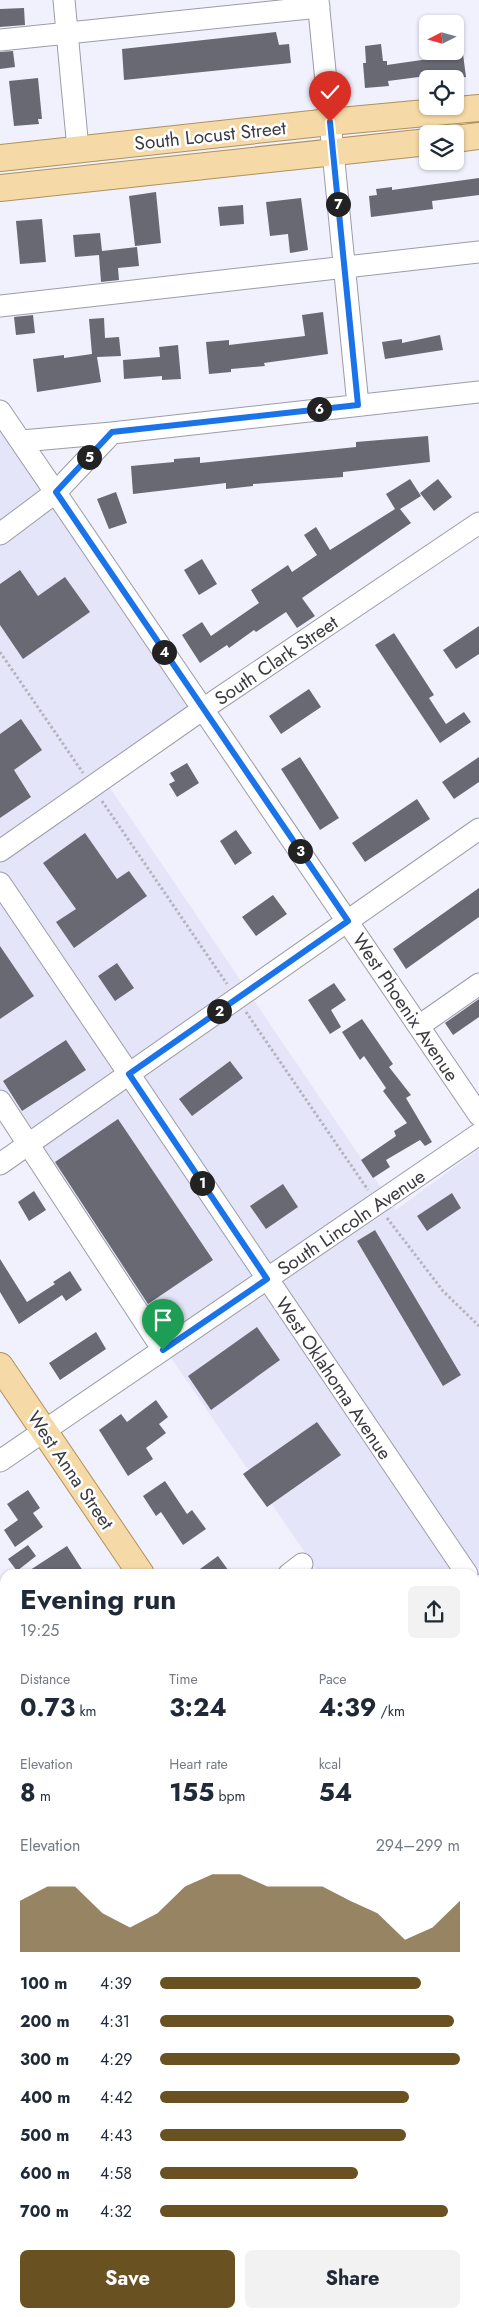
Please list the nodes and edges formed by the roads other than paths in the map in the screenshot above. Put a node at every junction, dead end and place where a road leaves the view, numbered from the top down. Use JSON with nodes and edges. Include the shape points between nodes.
{"nodes":[{"id":1,"x":64,"y":0,"type":"edge"},
{"id":2,"x":319,"y":3,"type":"edge"},
{"id":3,"x":67,"y":33,"type":"junction"},
{"id":4,"x":0,"y":40,"type":"edge"},
{"id":5,"x":479,"y":108,"type":"edge"},
{"id":6,"x":330,"y":122,"type":"junction"},
{"id":7,"x":479,"y":136,"type":"edge"},
{"id":8,"x":464,"y":137,"type":"edge"},
{"id":9,"x":419,"y":143,"type":"edge"},
{"id":10,"x":78,"y":149,"type":"junction"},
{"id":11,"x":333,"y":154,"type":"junction"},
{"id":12,"x":0,"y":158,"type":"edge"},
{"id":13,"x":0,"y":188,"type":"edge"},
{"id":14,"x":479,"y":252,"type":"edge"},
{"id":15,"x":344,"y":268,"type":"junction"},
{"id":16,"x":0,"y":306,"type":"edge"},
{"id":17,"x":479,"y":392,"type":"edge"},
{"id":18,"x":358,"y":405,"type":"junction"},
{"id":19,"x":0,"y":411,"type":"edge"},
{"id":20,"x":112,"y":432,"type":"junction"},
{"id":21,"x":22,"y":441,"type":"junction"},
{"id":22,"x":56,"y":492,"type":"junction"},
{"id":23,"x":479,"y":522,"type":"edge"},
{"id":24,"x":0,"y":534,"type":"edge"},
{"id":25,"x":203,"y":709,"type":"junction"},
{"id":26,"x":479,"y":829,"type":"edge"},
{"id":27,"x":0,"y":851,"type":"edge"},
{"id":28,"x":0,"y":883,"type":"edge"},
{"id":29,"x":348,"y":921,"type":"junction"},
{"id":30,"x":479,"y":984,"type":"edge"},
{"id":31,"x":419,"y":1026,"type":"junction"},
{"id":32,"x":129,"y":1074,"type":"junction"},
{"id":33,"x":0,"y":1101,"type":"edge"},
{"id":34,"x":476,"y":1110,"type":"edge"},
{"id":35,"x":479,"y":1134,"type":"edge"},
{"id":36,"x":28,"y":1144,"type":"junction"},
{"id":37,"x":0,"y":1164,"type":"edge"},
{"id":38,"x":267,"y":1279,"type":"junction"},
{"id":39,"x":163,"y":1350,"type":"junction"},
{"id":40,"x":0,"y":1366,"type":"edge"},
{"id":41,"x":44,"y":1430,"type":"junction"},
{"id":42,"x":0,"y":1461,"type":"edge"},
{"id":43,"x":138,"y":1569,"type":"edge"},
{"id":44,"x":464,"y":1569,"type":"edge"}],
"edges":[{"from":1,"to":3,"type":"street"},
{"from":2,"to":3,"type":"street"},
{"from":2,"to":6,"type":"street"},
{"from":3,"to":4,"type":"street"},
{"from":3,"to":10,"type":"street"},
{"from":5,"to":6,"type":"main road","name":"South Locust Street"},
{"from":6,"to":10,"type":"main road","name":"South Locust Street"},
{"from":6,"to":11,"type":"street"},
{"from":7,"to":8,"type":"main road"},
{"from":9,"to":11,"type":"main road","name":"South Locust Street"},
{"from":10,"to":12,"type":"main road","name":"South Locust Street"},
{"from":11,"to":13,"type":"main road","name":"South Locust Street"},
{"from":11,"to":15,"type":"street"},
{"from":14,"to":15,"type":"street"},
{"from":15,"to":16,"type":"street"},
{"from":15,"to":18,"type":"street"},
{"from":17,"to":18,"type":"street"},
{"from":18,"to":20,"type":"street"},
{"from":19,"to":21,"type":"street","name":"West Phoenix Avenue"},
{"from":20,"to":21,"type":"street"},
{"from":20,"to":22,"type":"street"},
{"from":21,"to":22,"type":"street","name":"West Phoenix Avenue"},
{"from":22,"to":24,"type":"street"},
{"from":22,"to":25,"type":"street","name":"West Phoenix Avenue"},
{"from":23,"to":25,"type":"street","name":"South Clark Street"},
{"from":25,"to":27,"type":"street","name":"South Clark Street"},
{"from":25,"to":29,"type":"street","name":"West Phoenix Avenue"},
{"from":26,"to":29,"type":"street"},
{"from":28,"to":32,"type":"street","name":"West Oklahoma Avenue"},
{"from":29,"to":31,"type":"street","name":"West Phoenix Avenue"},
{"from":29,"to":32,"type":"street"},
{"from":30,"to":31,"type":"street"},
{"from":31,"to":34,"type":"street","name":"West Phoenix Avenue"},
{"from":32,"to":36,"type":"street"},
{"from":32,"to":38,"type":"street","name":"West Oklahoma Avenue"},
{"from":33,"to":36,"type":"street"},
{"from":35,"to":38,"type":"street","name":"South Lincoln Avenue"},
{"from":36,"to":37,"type":"street"},
{"from":36,"to":39,"type":"street"},
{"from":38,"to":39,"type":"street","name":"South Lincoln Avenue"},
{"from":38,"to":44,"type":"street","name":"West Oklahoma Avenue"},
{"from":39,"to":41,"type":"street","name":"South Lincoln Avenue"},
{"from":40,"to":41,"type":"main road","name":"West Anna Street"},
{"from":41,"to":42,"type":"street","name":"South Lincoln Avenue"},
{"from":41,"to":43,"type":"main road","name":"West Anna Street"}]}
